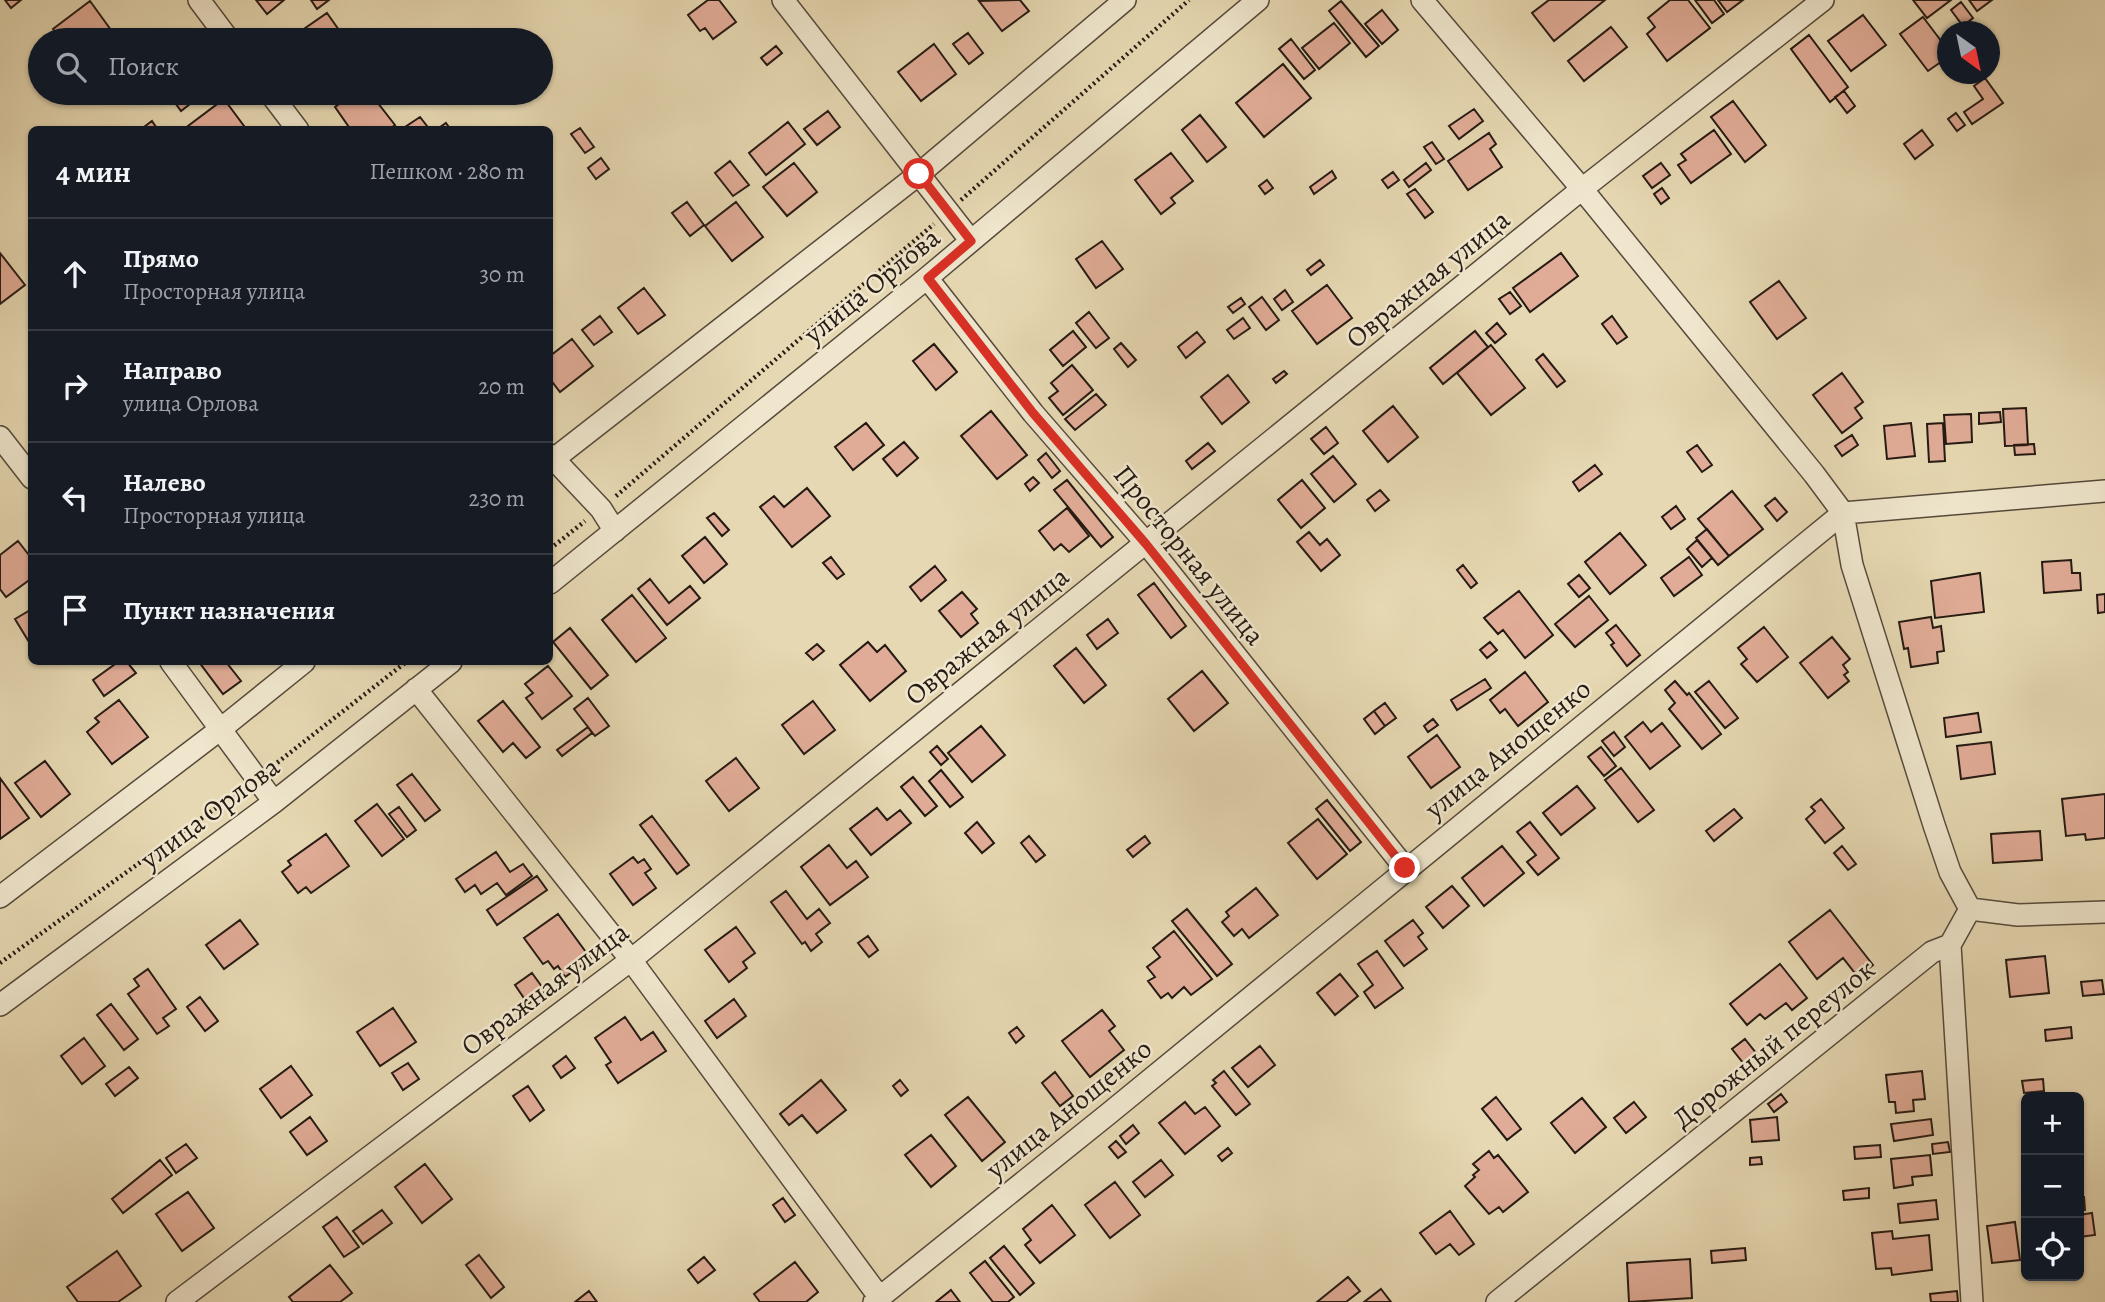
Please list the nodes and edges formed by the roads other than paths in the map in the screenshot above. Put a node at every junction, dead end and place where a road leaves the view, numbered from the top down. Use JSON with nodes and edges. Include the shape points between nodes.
{"nodes":[{"id":1,"x":199,"y":0,"type":"edge"},
{"id":2,"x":783,"y":0,"type":"edge"},
{"id":3,"x":1125,"y":0,"type":"edge"},
{"id":4,"x":1258,"y":0,"type":"edge"},
{"id":5,"x":1422,"y":0,"type":"edge"},
{"id":6,"x":1823,"y":0,"type":"edge"},
{"id":7,"x":220,"y":28,"type":"edge"},
{"id":8,"x":279,"y":105,"type":"edge"},
{"id":9,"x":295,"y":126,"type":"edge"},
{"id":10,"x":919,"y":174,"type":"junction"},
{"id":11,"x":1582,"y":190,"type":"junction"},
{"id":12,"x":971,"y":241,"type":"junction"},
{"id":13,"x":928,"y":278,"type":"junction"},
{"id":14,"x":0,"y":437,"type":"edge"},
{"id":15,"x":553,"y":457,"type":"edge"},
{"id":16,"x":553,"y":461,"type":"edge"},
{"id":17,"x":28,"y":473,"type":"edge"},
{"id":18,"x":2105,"y":491,"type":"edge"},
{"id":19,"x":1843,"y":513,"type":"junction"},
{"id":20,"x":615,"y":530,"type":"junction"},
{"id":21,"x":1146,"y":544,"type":"junction"},
{"id":22,"x":553,"y":581,"type":"edge"},
{"id":23,"x":173,"y":665,"type":"edge"},
{"id":24,"x":300,"y":665,"type":"edge"},
{"id":25,"x":447,"y":665,"type":"edge"},
{"id":26,"x":416,"y":689,"type":"junction"},
{"id":27,"x":222,"y":729,"type":"junction"},
{"id":28,"x":274,"y":802,"type":"junction"},
{"id":29,"x":1405,"y":868,"type":"junction"},
{"id":30,"x":0,"y":897,"type":"edge"},
{"id":31,"x":1970,"y":909,"type":"junction"},
{"id":32,"x":2105,"y":912,"type":"edge"},
{"id":33,"x":1950,"y":945,"type":"junction"},
{"id":34,"x":631,"y":960,"type":"junction"},
{"id":35,"x":0,"y":1005,"type":"edge"},
{"id":36,"x":877,"y":1300,"type":"edge"},
{"id":37,"x":177,"y":1302,"type":"edge"},
{"id":38,"x":1497,"y":1302,"type":"edge"},
{"id":39,"x":1972,"y":1302,"type":"edge"}],
"edges":[{"from":1,"to":7,"type":"street"},
{"from":2,"to":10,"type":"street"},
{"from":3,"to":10,"type":"street","name":"улица Орлова"},
{"from":4,"to":12,"type":"street","name":"улица Орлова"},
{"from":5,"to":11,"type":"street"},
{"from":6,"to":11,"type":"street","name":"Овражная улица"},
{"from":8,"to":9,"type":"street"},
{"from":10,"to":12,"type":"street"},
{"from":10,"to":15,"type":"street","name":"улица Орлова"},
{"from":11,"to":19,"type":"street"},
{"from":11,"to":21,"type":"street","name":"Овражная улица"},
{"from":12,"to":13,"type":"street","name":"улица Орлова"},
{"from":13,"to":20,"type":"street","name":"улица Орлова"},
{"from":13,"to":21,"type":"street","name":"Просторная улица","via":[[1033,413]]},
{"from":14,"to":17,"type":"street"},
{"from":16,"to":20,"type":"street","via":[[601,509]]},
{"from":18,"to":19,"type":"street"},
{"from":19,"to":29,"type":"street","name":"улица Анощенко"},
{"from":19,"to":31,"type":"street","via":[[1852,565],[1934,825],[1950,872]]},
{"from":20,"to":22,"type":"street","name":"улица Орлова"},
{"from":21,"to":29,"type":"street","name":"Просторная улица"},
{"from":21,"to":34,"type":"street","name":"Овражная улица"},
{"from":23,"to":27,"type":"street"},
{"from":24,"to":27,"type":"street"},
{"from":25,"to":26,"type":"street","name":"улица Орлова"},
{"from":26,"to":28,"type":"street","name":"улица Орлова"},
{"from":26,"to":34,"type":"street"},
{"from":27,"to":28,"type":"street"},
{"from":27,"to":30,"type":"street"},
{"from":28,"to":35,"type":"street","name":"улица Орлова"},
{"from":29,"to":36,"type":"street","name":"улица Анощенко"},
{"from":31,"to":32,"type":"street","via":[[2018,915]]},
{"from":31,"to":33,"type":"street"},
{"from":33,"to":38,"type":"street","name":"Дорожный переулок","via":[[1932,952]]},
{"from":33,"to":39,"type":"street"},
{"from":34,"to":36,"type":"street"},
{"from":34,"to":37,"type":"street","name":"Овражная улица"}]}
